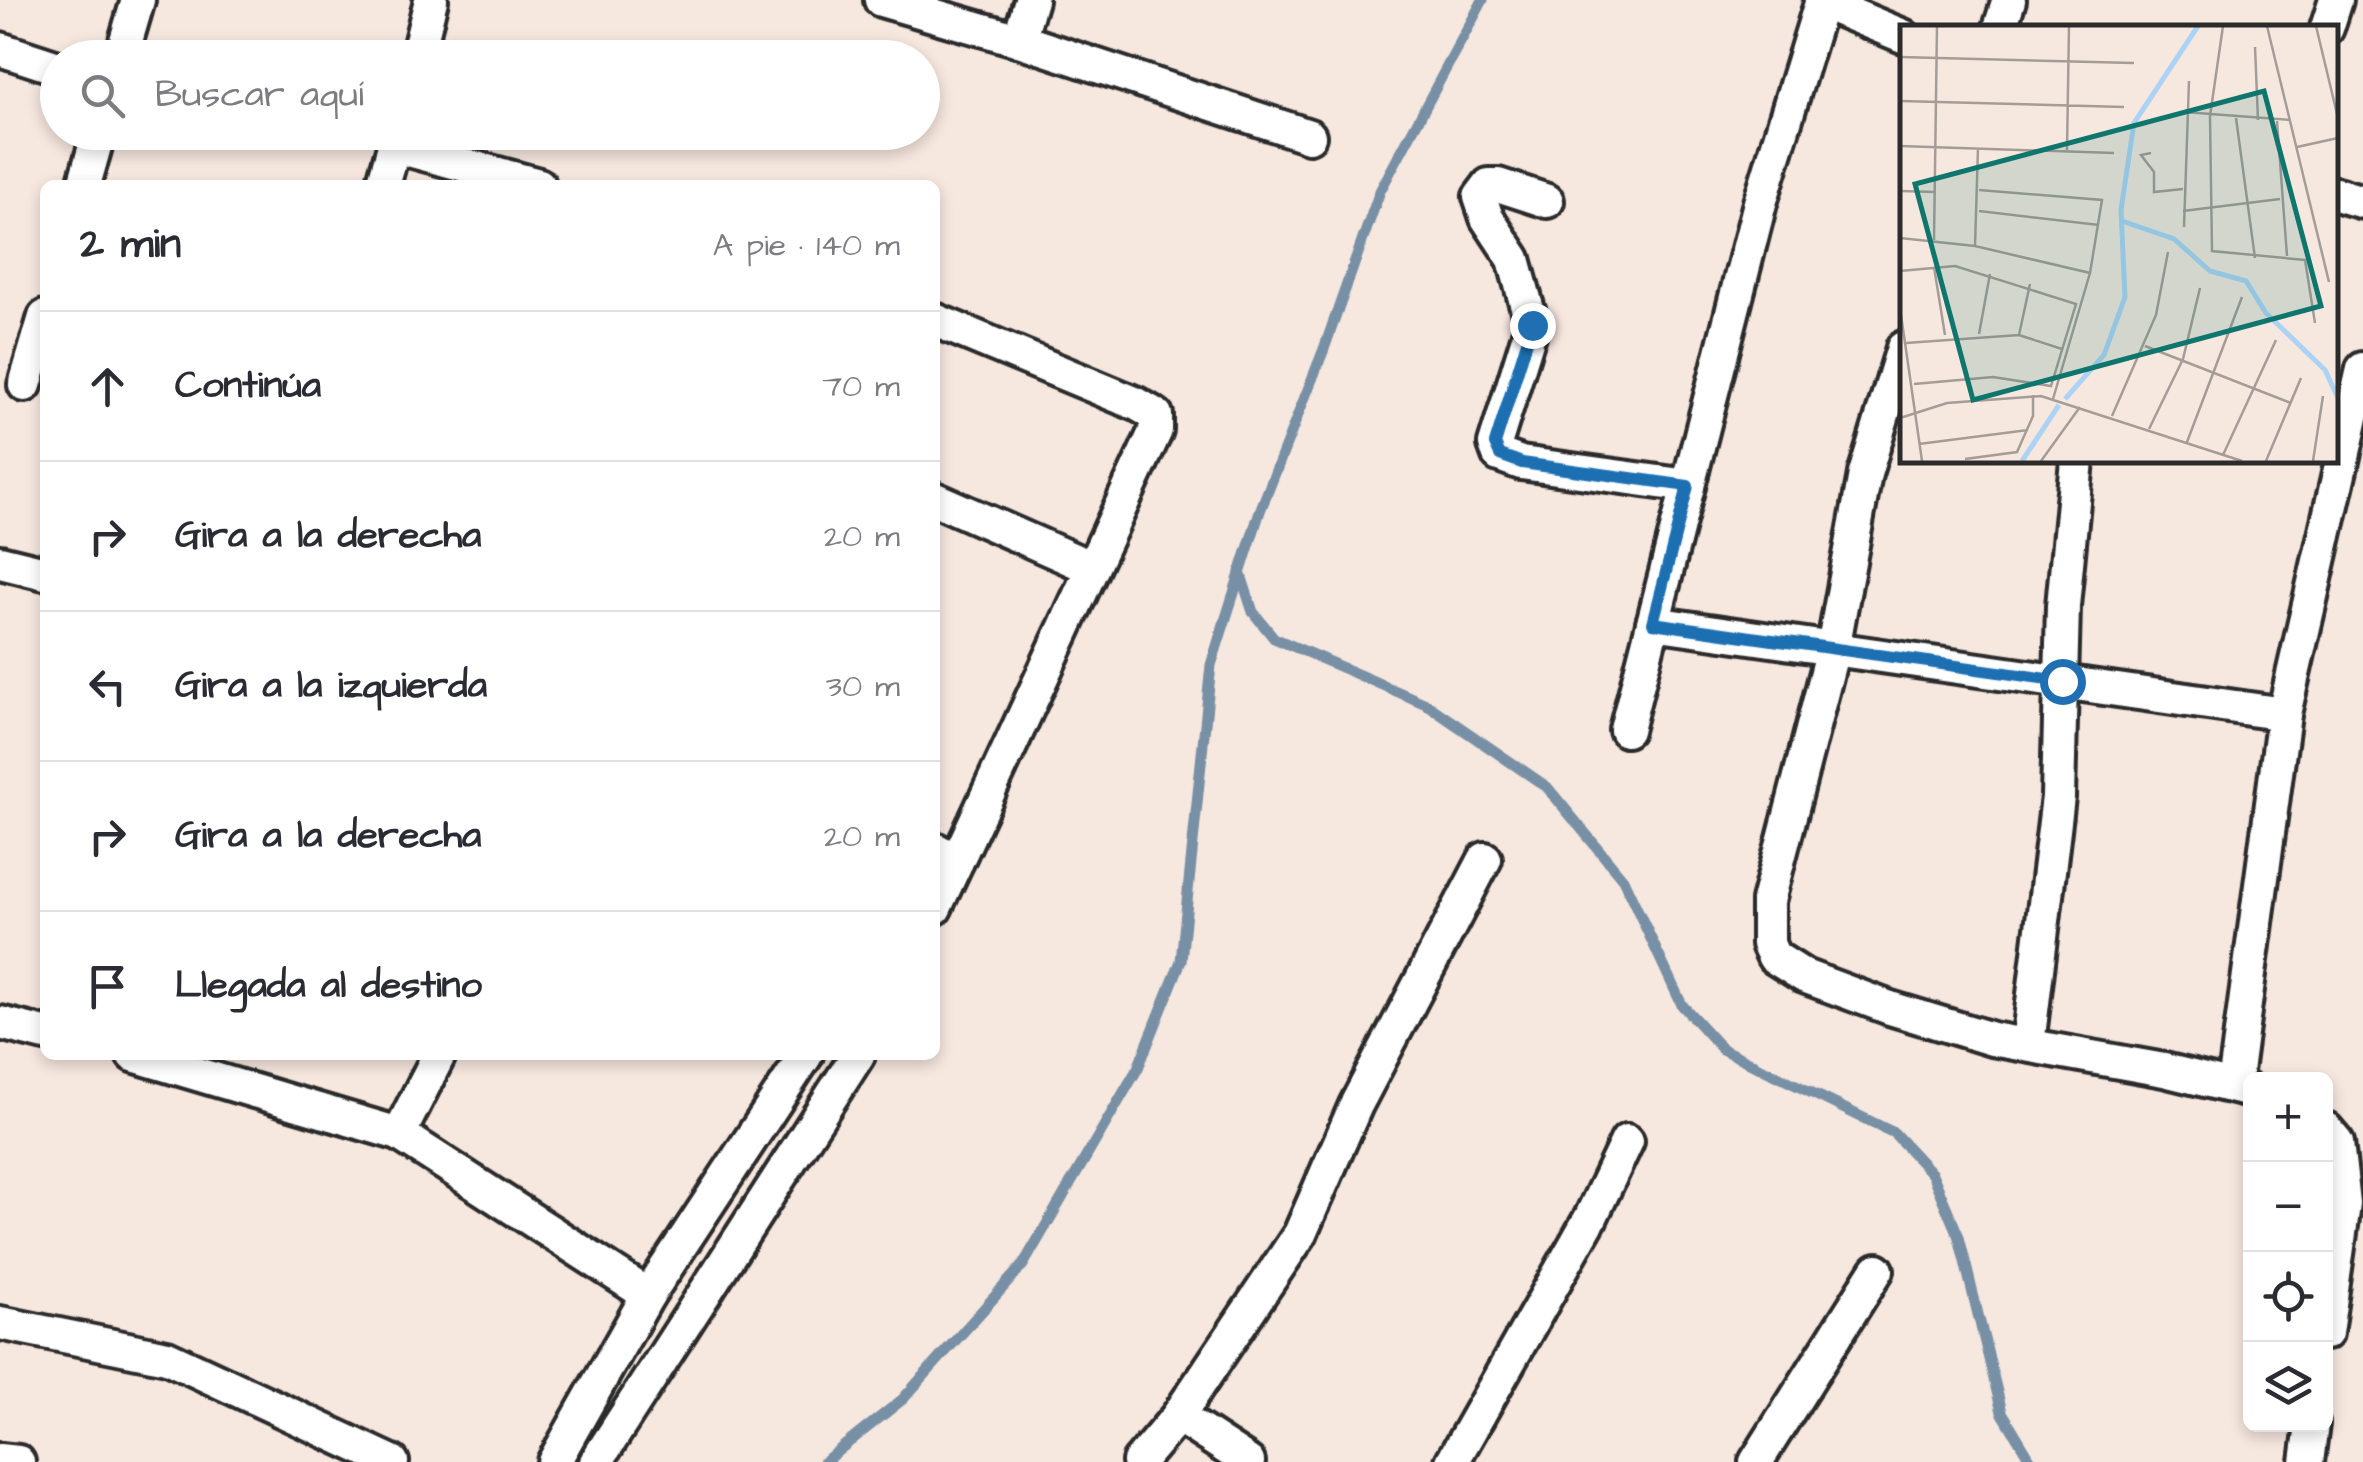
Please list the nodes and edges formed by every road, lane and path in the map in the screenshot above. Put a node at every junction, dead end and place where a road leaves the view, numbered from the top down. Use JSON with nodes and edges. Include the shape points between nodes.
{"nodes":[{"id":1,"x":138,"y":0,"type":"edge"},
{"id":2,"x":431,"y":0,"type":"edge"},
{"id":3,"x":881,"y":0,"type":"edge"},
{"id":4,"x":1031,"y":0,"type":"edge"},
{"id":5,"x":2010,"y":0,"type":"edge"},
{"id":6,"x":2336,"y":0,"type":"edge"},
{"id":7,"x":1822,"y":1,"type":"edge"},
{"id":8,"x":2001,"y":25,"type":"edge"},
{"id":9,"x":2329,"y":25,"type":"edge"},
{"id":10,"x":1900,"y":35,"type":"edge"},
{"id":11,"x":126,"y":40,"type":"edge"},
{"id":12,"x":421,"y":40,"type":"edge"},
{"id":13,"x":1019,"y":40,"type":"junction"},
{"id":14,"x":0,"y":50,"type":"edge"},
{"id":15,"x":40,"y":62,"type":"edge"},
{"id":16,"x":1309,"y":136,"type":"dead end"},
{"id":17,"x":94,"y":150,"type":"edge"},
{"id":18,"x":393,"y":150,"type":"edge"},
{"id":19,"x":430,"y":150,"type":"edge"},
{"id":20,"x":85,"y":180,"type":"edge"},
{"id":21,"x":385,"y":180,"type":"edge"},
{"id":22,"x":523,"y":180,"type":"edge"},
{"id":23,"x":2338,"y":195,"type":"edge"},
{"id":24,"x":1547,"y":201,"type":"dead end"},
{"id":25,"x":2363,"y":202,"type":"edge"},
{"id":26,"x":940,"y":322,"type":"edge"},
{"id":27,"x":40,"y":333,"type":"edge"},
{"id":28,"x":1900,"y":358,"type":"edge"},
{"id":29,"x":2363,"y":369,"type":"edge"},
{"id":30,"x":23,"y":385,"type":"edge"},
{"id":31,"x":2077,"y":462,"type":"edge"},
{"id":32,"x":1688,"y":486,"type":"junction"},
{"id":33,"x":940,"y":501,"type":"edge"},
{"id":34,"x":0,"y":562,"type":"edge"},
{"id":35,"x":1092,"y":568,"type":"junction"},
{"id":36,"x":40,"y":572,"type":"edge"},
{"id":37,"x":1653,"y":623,"type":"junction"},
{"id":38,"x":1833,"y":648,"type":"junction"},
{"id":39,"x":2062,"y":681,"type":"junction"},
{"id":40,"x":2284,"y":714,"type":"junction"},
{"id":41,"x":1626,"y":730,"type":"dead end"},
{"id":42,"x":946,"y":855,"type":"edge"},
{"id":43,"x":1484,"y":859,"type":"dead end"},
{"id":44,"x":940,"y":884,"type":"edge"},
{"id":45,"x":0,"y":1024,"type":"edge"},
{"id":46,"x":40,"y":1033,"type":"edge"},
{"id":47,"x":2028,"y":1044,"type":"junction"},
{"id":48,"x":155,"y":1060,"type":"edge"},
{"id":49,"x":436,"y":1060,"type":"edge"},
{"id":50,"x":803,"y":1060,"type":"edge"},
{"id":51,"x":855,"y":1060,"type":"edge"},
{"id":52,"x":2242,"y":1088,"type":"edge"},
{"id":53,"x":399,"y":1134,"type":"junction"},
{"id":54,"x":2333,"y":1137,"type":"edge"},
{"id":55,"x":1628,"y":1140,"type":"dead end"},
{"id":56,"x":1876,"y":1270,"type":"dead end"},
{"id":57,"x":2333,"y":1283,"type":"edge"},
{"id":58,"x":648,"y":1295,"type":"junction"},
{"id":59,"x":0,"y":1323,"type":"edge"},
{"id":60,"x":1178,"y":1416,"type":"junction"},
{"id":61,"x":2311,"y":1432,"type":"edge"},
{"id":62,"x":0,"y":1460,"type":"edge"},
{"id":63,"x":18,"y":1462,"type":"edge"},
{"id":64,"x":392,"y":1462,"type":"edge"},
{"id":65,"x":554,"y":1462,"type":"edge"},
{"id":66,"x":596,"y":1462,"type":"edge"},
{"id":67,"x":1139,"y":1462,"type":"edge"},
{"id":68,"x":1248,"y":1462,"type":"edge"},
{"id":69,"x":1452,"y":1462,"type":"edge"},
{"id":70,"x":1756,"y":1462,"type":"edge"},
{"id":71,"x":2307,"y":1462,"type":"edge"}],
"edges":[{"from":1,"to":11,"type":"street"},
{"from":2,"to":12,"type":"street"},
{"from":3,"to":13,"type":"street"},
{"from":4,"to":13,"type":"street"},
{"from":5,"to":8,"type":"street"},
{"from":6,"to":9,"type":"street"},
{"from":7,"to":10,"type":"street"},
{"from":7,"to":32,"type":"street","via":[[1760,204]]},
{"from":13,"to":16,"type":"street"},
{"from":14,"to":15,"type":"street"},
{"from":17,"to":20,"type":"street"},
{"from":18,"to":21,"type":"street"},
{"from":19,"to":22,"type":"street"},
{"from":23,"to":25,"type":"street"},
{"from":24,"to":32,"type":"street","via":[[1498,185],[1480,197],[1514,259],[1532,325],[1495,444],[1500,455]]},
{"from":26,"to":35,"type":"street","via":[[1156,415],[1156,430]]},
{"from":27,"to":30,"type":"street"},
{"from":28,"to":38,"type":"street","via":[[1865,474]]},
{"from":29,"to":40,"type":"street"},
{"from":31,"to":39,"type":"street"},
{"from":32,"to":37,"type":"street"},
{"from":33,"to":35,"type":"street"},
{"from":34,"to":36,"type":"street"},
{"from":35,"to":42,"type":"street"},
{"from":37,"to":38,"type":"street"},
{"from":37,"to":41,"type":"street"},
{"from":38,"to":39,"type":"street"},
{"from":38,"to":47,"type":"street","via":[[1768,901],[1768,944],[1774,956],[1821,983],[1975,1034]]},
{"from":39,"to":40,"type":"street"},
{"from":39,"to":47,"type":"street","via":[[2058,798]]},
{"from":40,"to":52,"type":"street"},
{"from":42,"to":44,"type":"street"},
{"from":43,"to":60,"type":"street","via":[[1356,1105],[1300,1234]]},
{"from":45,"to":46,"type":"street"},
{"from":47,"to":52,"type":"street"},
{"from":48,"to":53,"type":"street"},
{"from":49,"to":53,"type":"street"},
{"from":50,"to":58,"type":"street"},
{"from":51,"to":66,"type":"street"},
{"from":53,"to":58,"type":"street"},
{"from":54,"to":57,"type":"street","via":[[2344,1204]]},
{"from":55,"to":69,"type":"street"},
{"from":56,"to":70,"type":"street"},
{"from":58,"to":65,"type":"street"},
{"from":59,"to":64,"type":"street","via":[[168,1357]]},
{"from":60,"to":67,"type":"street"},
{"from":60,"to":68,"type":"street"},
{"from":61,"to":71,"type":"street"},
{"from":62,"to":63,"type":"street"}]}
